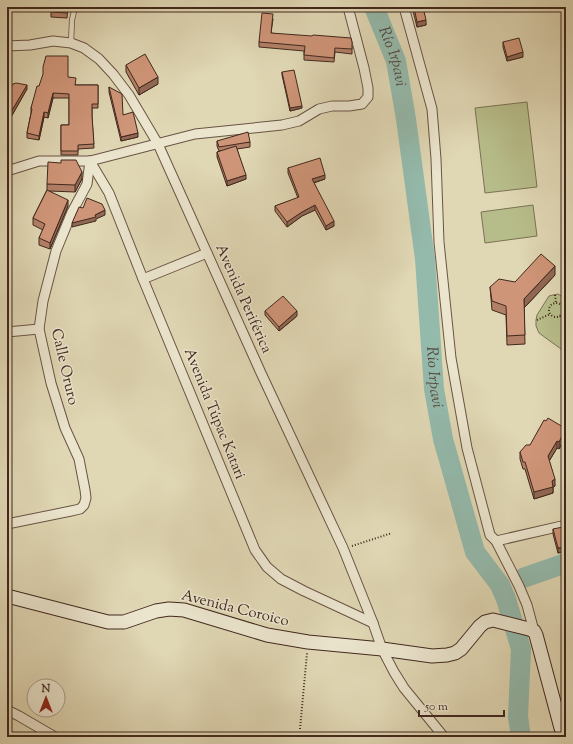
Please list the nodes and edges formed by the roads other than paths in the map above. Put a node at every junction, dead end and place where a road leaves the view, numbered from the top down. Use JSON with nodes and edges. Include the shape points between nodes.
{"nodes":[{"id":1,"x":75,"y":7,"type":"edge"},
{"id":2,"x":348,"y":7,"type":"edge"},
{"id":3,"x":404,"y":7,"type":"edge"},
{"id":4,"x":71,"y":43,"type":"junction"},
{"id":5,"x":7,"y":46,"type":"edge"},
{"id":6,"x":158,"y":144,"type":"junction"},
{"id":7,"x":90,"y":161,"type":"junction"},
{"id":8,"x":7,"y":171,"type":"edge"},
{"id":9,"x":207,"y":253,"type":"junction"},
{"id":10,"x":143,"y":279,"type":"junction"},
{"id":11,"x":39,"y":329,"type":"junction"},
{"id":12,"x":7,"y":332,"type":"edge"},
{"id":13,"x":7,"y":524,"type":"edge"},
{"id":14,"x":566,"y":525,"type":"edge"},
{"id":15,"x":496,"y":541,"type":"junction"},
{"id":16,"x":7,"y":596,"type":"edge"},
{"id":17,"x":373,"y":623,"type":"junction"},
{"id":18,"x":530,"y":630,"type":"junction"},
{"id":19,"x":382,"y":650,"type":"junction"},
{"id":20,"x":7,"y":710,"type":"edge"},
{"id":21,"x":566,"y":733,"type":"edge"},
{"id":22,"x":55,"y":737,"type":"edge"},
{"id":23,"x":444,"y":737,"type":"edge"}],
"edges":[{"from":1,"to":4,"type":"lane"},
{"from":2,"to":6,"type":"street","via":[[368,88],[368,97],[362,104],[319,109],[299,121],[282,125],[194,134]]},
{"from":3,"to":15,"type":"street","via":[[432,108],[439,242],[451,358],[467,448],[490,535]]},
{"from":4,"to":5,"type":"street","name":"Avenida Periférica"},
{"from":4,"to":6,"type":"street","name":"Avenida Periférica","via":[[84,48],[99,59],[113,74],[129,95]]},
{"from":6,"to":7,"type":"street"},
{"from":6,"to":9,"type":"street","name":"Avenida Periférica"},
{"from":7,"to":8,"type":"street","via":[[39,161]]},
{"from":7,"to":10,"type":"street","name":"Avenida Túpac Katari","via":[[109,193]]},
{"from":7,"to":11,"type":"street","name":"Calle Oruro","via":[[87,184],[56,251],[43,301]]},
{"from":9,"to":10,"type":"street"},
{"from":9,"to":17,"type":"street","name":"Avenida Periférica","via":[[343,548]]},
{"from":10,"to":17,"type":"street","name":"Avenida Túpac Katari","via":[[255,550],[267,566],[282,579]]},
{"from":11,"to":12,"type":"street"},
{"from":11,"to":13,"type":"street","name":"Calle Oruro","via":[[62,420],[79,459],[86,498],[80,509]]},
{"from":14,"to":15,"type":"street"},
{"from":15,"to":18,"type":"street","via":[[527,604]]},
{"from":16,"to":19,"type":"main road","name":"Avenida Coroico","via":[[108,622],[124,622],[169,609],[184,610],[267,635]]},
{"from":17,"to":19,"type":"street","name":"Avenida Periférica"},
{"from":18,"to":19,"type":"main road","name":"Avenida Coroico","via":[[493,620],[480,626],[455,653],[432,656]]},
{"from":18,"to":21,"type":"main road","via":[[536,635],[561,728]]},
{"from":19,"to":23,"type":"street","name":"Avenida Periférica","via":[[404,688]]},
{"from":20,"to":22,"type":"street"}]}
